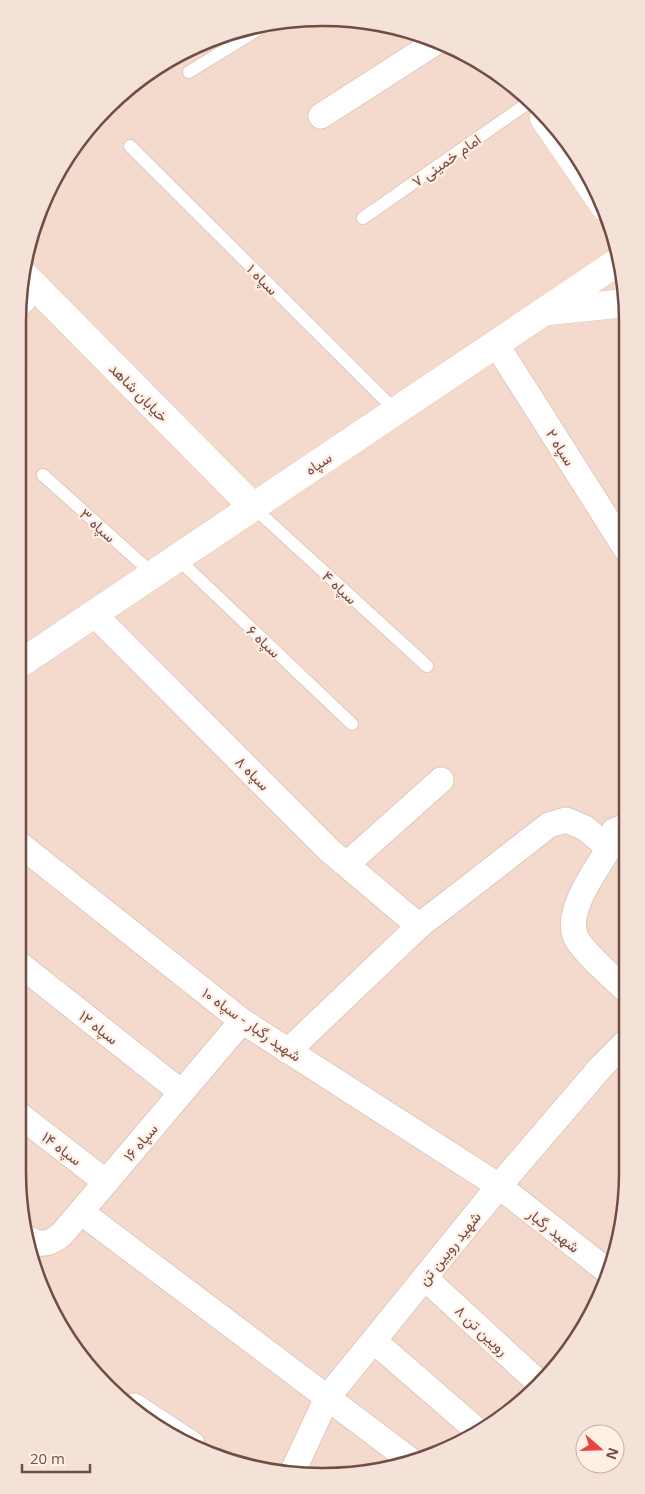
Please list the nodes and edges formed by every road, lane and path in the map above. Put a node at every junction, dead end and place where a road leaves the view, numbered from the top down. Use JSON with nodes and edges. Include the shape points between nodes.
{"nodes":[{"id":1,"x":248,"y":36,"type":"edge"},
{"id":2,"x":429,"y":46,"type":"edge"},
{"id":3,"x":189,"y":72,"type":"dead end"},
{"id":4,"x":524,"y":106,"type":"edge"},
{"id":5,"x":320,"y":116,"type":"dead end"},
{"id":6,"x":130,"y":146,"type":"dead end"},
{"id":7,"x":363,"y":218,"type":"dead end"},
{"id":8,"x":613,"y":265,"type":"edge"},
{"id":9,"x":28,"y":289,"type":"edge"},
{"id":10,"x":618,"y":304,"type":"edge"},
{"id":11,"x":545,"y":311,"type":"junction"},
{"id":12,"x":496,"y":344,"type":"junction"},
{"id":13,"x":396,"y":411,"type":"junction"},
{"id":14,"x":43,"y":475,"type":"dead end"},
{"id":15,"x":253,"y":507,"type":"junction"},
{"id":16,"x":619,"y":538,"type":"edge"},
{"id":17,"x":177,"y":558,"type":"junction"},
{"id":18,"x":154,"y":574,"type":"junction"},
{"id":19,"x":94,"y":614,"type":"junction"},
{"id":20,"x":26,"y":660,"type":"edge"},
{"id":21,"x":427,"y":666,"type":"dead end"},
{"id":22,"x":352,"y":724,"type":"dead end"},
{"id":23,"x":441,"y":780,"type":"dead end"},
{"id":24,"x":619,"y":829,"type":"edge"},
{"id":25,"x":26,"y":848,"type":"edge"},
{"id":26,"x":609,"y":848,"type":"junction"},
{"id":27,"x":347,"y":864,"type":"junction"},
{"id":28,"x":419,"y":926,"type":"junction"},
{"id":29,"x":26,"y":969,"type":"edge"},
{"id":30,"x":619,"y":983,"type":"edge"},
{"id":31,"x":242,"y":1021,"type":"junction"},
{"id":32,"x":619,"y":1049,"type":"edge"},
{"id":33,"x":288,"y":1051,"type":"junction"},
{"id":34,"x":182,"y":1092,"type":"junction"},
{"id":35,"x":26,"y":1120,"type":"edge"},
{"id":36,"x":106,"y":1182,"type":"junction"},
{"id":37,"x":499,"y":1186,"type":"junction"},
{"id":38,"x":81,"y":1212,"type":"junction"},
{"id":39,"x":35,"y":1241,"type":"edge"},
{"id":40,"x":603,"y":1267,"type":"edge"},
{"id":41,"x":425,"y":1278,"type":"junction"},
{"id":42,"x":374,"y":1341,"type":"junction"},
{"id":43,"x":534,"y":1379,"type":"edge"},
{"id":44,"x":327,"y":1398,"type":"junction"},
{"id":45,"x":473,"y":1427,"type":"edge"},
{"id":46,"x":405,"y":1456,"type":"edge"},
{"id":47,"x":295,"y":1466,"type":"edge"}],
"edges":[{"from":1,"to":3,"type":"lane"},
{"from":2,"to":5,"type":"street"},
{"from":4,"to":7,"type":"lane","name":"امام خمینی ۷"},
{"from":6,"to":13,"type":"lane","name":"سپاه ۱"},
{"from":8,"to":11,"type":"main road","name":"سپاه"},
{"from":9,"to":15,"type":"main road","name":"خیابان شاهد"},
{"from":10,"to":11,"type":"main road"},
{"from":11,"to":12,"type":"main road","name":"سپاه"},
{"from":12,"to":13,"type":"main road","name":"سپاه"},
{"from":12,"to":16,"type":"street","name":"سپاه ۲"},
{"from":13,"to":15,"type":"main road","name":"سپاه"},
{"from":14,"to":18,"type":"lane","name":"سپاه ۳"},
{"from":15,"to":17,"type":"main road","name":"سپاه"},
{"from":15,"to":21,"type":"lane","name":"سپاه ۴"},
{"from":17,"to":18,"type":"main road","name":"سپاه"},
{"from":17,"to":22,"type":"lane","name":"سپاه ۶"},
{"from":18,"to":19,"type":"main road","name":"سپاه"},
{"from":19,"to":20,"type":"main road","name":"سپاه"},
{"from":19,"to":27,"type":"street","name":"سپاه ۸","via":[[329,850]]},
{"from":23,"to":27,"type":"street"},
{"from":24,"to":26,"type":"street","via":[[614,831]]},
{"from":25,"to":31,"type":"street","name":"شهید رگبار - سپاه ۱۰"},
{"from":26,"to":28,"type":"street","via":[[585,828],[566,820],[549,825]]},
{"from":26,"to":30,"type":"street","via":[[580,897],[574,920],[577,940]]},
{"from":27,"to":28,"type":"street","name":"سپاه ۸"},
{"from":28,"to":33,"type":"street"},
{"from":29,"to":34,"type":"street","name":"سپاه ۱۲"},
{"from":31,"to":33,"type":"street","name":"شهید رگبار - سپاه ۱۰"},
{"from":31,"to":34,"type":"street","name":"سپاه ۱۶"},
{"from":32,"to":37,"type":"street","name":"شهید رویین تن"},
{"from":33,"to":37,"type":"street","name":"شهید رگبار - سپاه ۱۰"},
{"from":34,"to":36,"type":"street","name":"سپاه ۱۶"},
{"from":35,"to":36,"type":"street","name":"سپاه ۱۴"},
{"from":36,"to":38,"type":"street","name":"سپاه ۱۶"},
{"from":37,"to":40,"type":"street","name":"شهید رگبار"},
{"from":37,"to":41,"type":"street","name":"شهید رویین تن"},
{"from":38,"to":39,"type":"street","name":"سپاه ۱۶","via":[[53,1242]]},
{"from":38,"to":44,"type":"street"},
{"from":41,"to":42,"type":"street","name":"شهید رویین تن"},
{"from":41,"to":43,"type":"street","name":"رویین تن ۸"},
{"from":42,"to":44,"type":"street","name":"شهید رویین تن"},
{"from":42,"to":45,"type":"street"},
{"from":44,"to":46,"type":"street"},
{"from":44,"to":47,"type":"street","name":"شهید رویین تن"}]}
